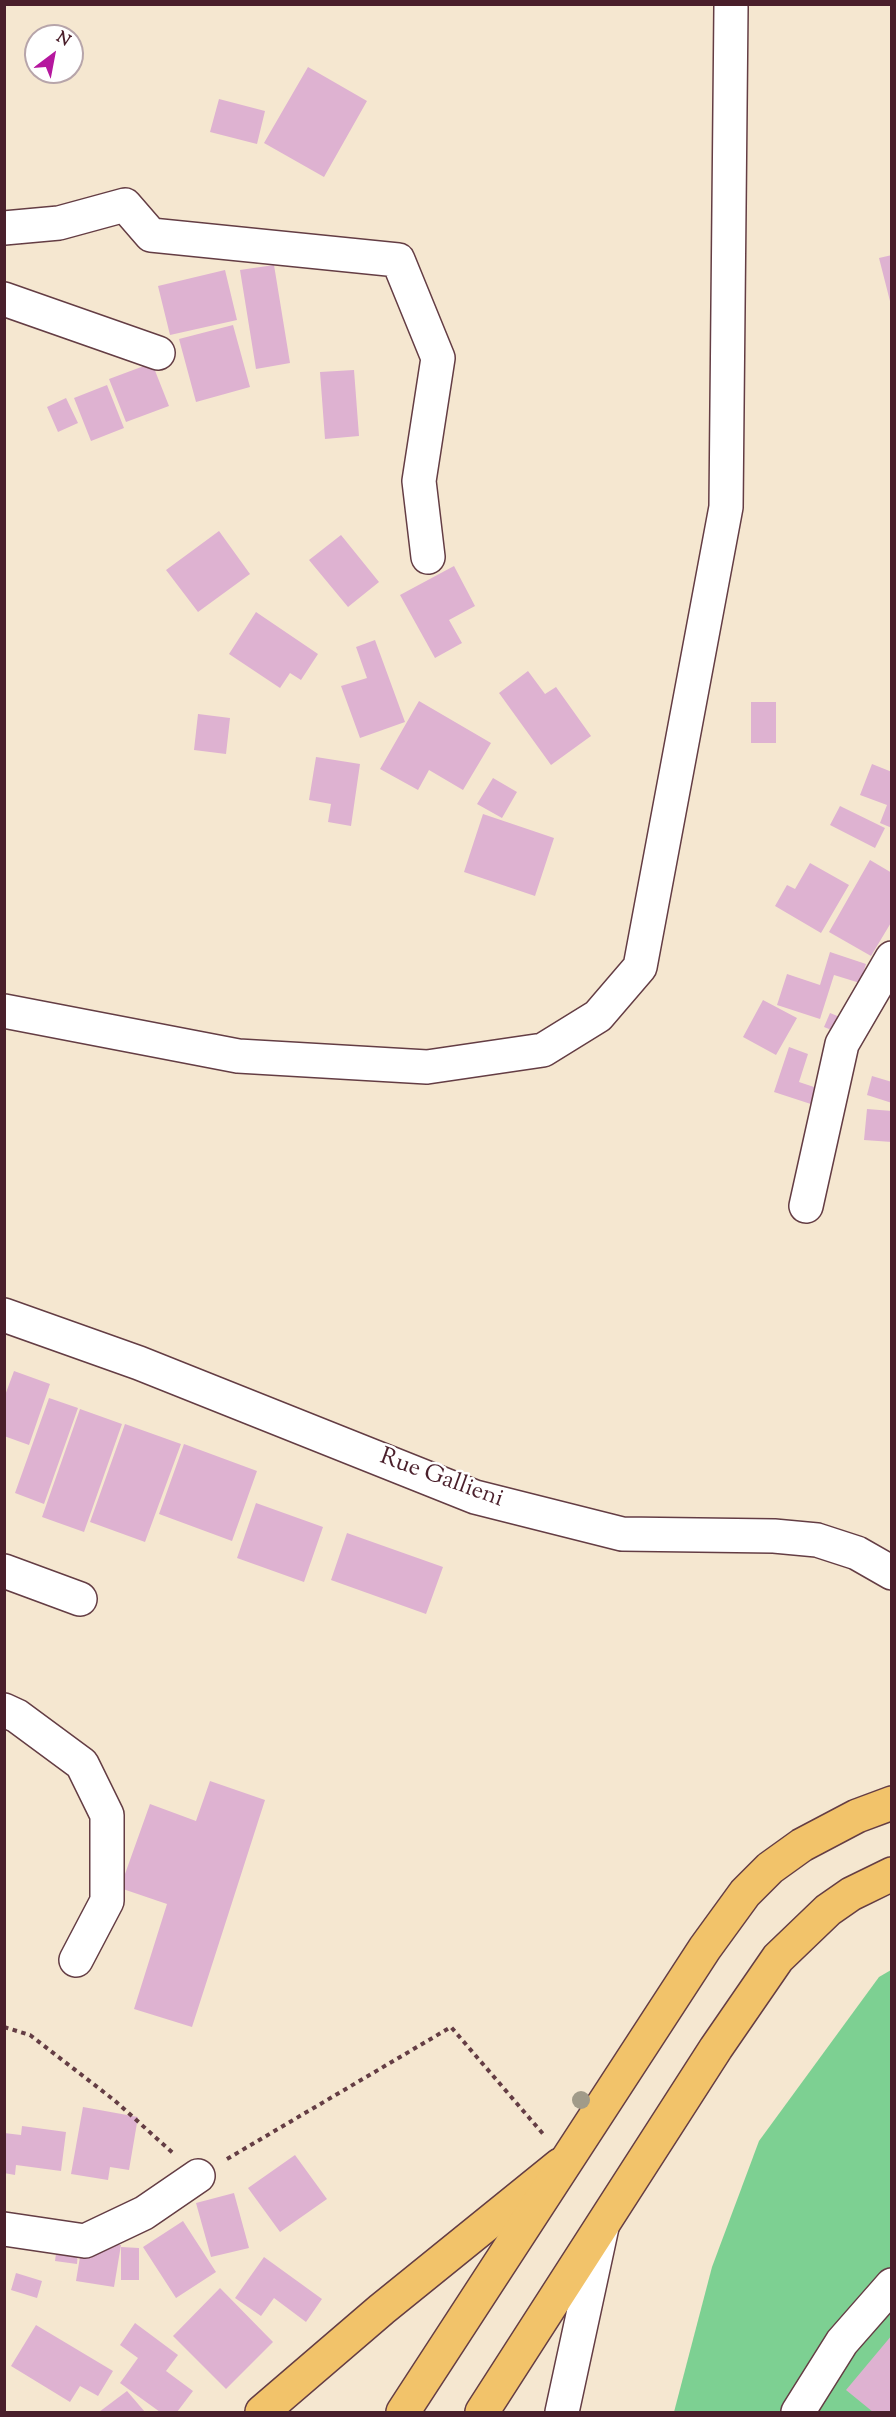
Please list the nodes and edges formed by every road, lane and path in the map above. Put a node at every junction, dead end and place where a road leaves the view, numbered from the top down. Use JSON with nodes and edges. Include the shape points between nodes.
{"nodes":[{"id":1,"x":731,"y":7,"type":"dead end"},
{"id":2,"x":4,"y":228,"type":"edge"},
{"id":3,"x":4,"y":299,"type":"edge"},
{"id":4,"x":158,"y":353,"type":"dead end"},
{"id":5,"x":428,"y":558,"type":"dead end"},
{"id":6,"x":891,"y":958,"type":"edge"},
{"id":7,"x":4,"y":1011,"type":"edge"},
{"id":8,"x":806,"y":1206,"type":"dead end"},
{"id":9,"x":4,"y":1315,"type":"edge"},
{"id":10,"x":4,"y":1571,"type":"edge"},
{"id":11,"x":891,"y":1573,"type":"edge"},
{"id":12,"x":80,"y":1599,"type":"dead end"},
{"id":13,"x":4,"y":1710,"type":"edge"},
{"id":14,"x":891,"y":1803,"type":"edge"},
{"id":15,"x":891,"y":1874,"type":"edge"},
{"id":16,"x":76,"y":1960,"type":"dead end"},
{"id":17,"x":4,"y":2026,"type":"edge"},
{"id":18,"x":566,"y":2160,"type":"junction"},
{"id":19,"x":198,"y":2176,"type":"junction"},
{"id":20,"x":602,"y":2226,"type":"junction"},
{"id":21,"x":4,"y":2229,"type":"edge"},
{"id":22,"x":891,"y":2285,"type":"edge"},
{"id":23,"x":262,"y":2412,"type":"edge"},
{"id":24,"x":403,"y":2412,"type":"edge"},
{"id":25,"x":482,"y":2412,"type":"edge"},
{"id":26,"x":562,"y":2412,"type":"edge"},
{"id":27,"x":798,"y":2412,"type":"edge"}],
"edges":[{"from":1,"to":7,"type":"street","via":[[726,507],[640,966],[598,1016],[543,1050],[427,1067],[238,1056]]},
{"from":2,"to":5,"type":"street","via":[[59,223],[125,205],[151,235],[398,260],[438,358],[419,481]]},
{"from":3,"to":4,"type":"street"},
{"from":6,"to":8,"type":"street","via":[[842,1044]]},
{"from":9,"to":11,"type":"street","name":"Rue Gallieni","via":[[475,1497],[622,1534],[817,1540],[857,1553]]},
{"from":10,"to":12,"type":"street"},
{"from":13,"to":16,"type":"street","via":[[82,1764],[107,1815],[106,1901]]},
{"from":14,"to":18,"type":"main road","via":[[801,1845],[745,1893],[717,1929]]},
{"from":15,"to":20,"type":"main road","via":[[828,1910],[778,1958]]},
{"from":17,"to":19,"type":"path","via":[[30,2035],[114,2100]]},
{"from":18,"to":19,"type":"path","via":[[451,2027]]},
{"from":18,"to":23,"type":"main road"},
{"from":18,"to":24,"type":"main road"},
{"from":19,"to":21,"type":"street","via":[[144,2213],[85,2241]]},
{"from":20,"to":25,"type":"main road"},
{"from":20,"to":26,"type":"street"},
{"from":22,"to":27,"type":"street","via":[[842,2342]]}]}
